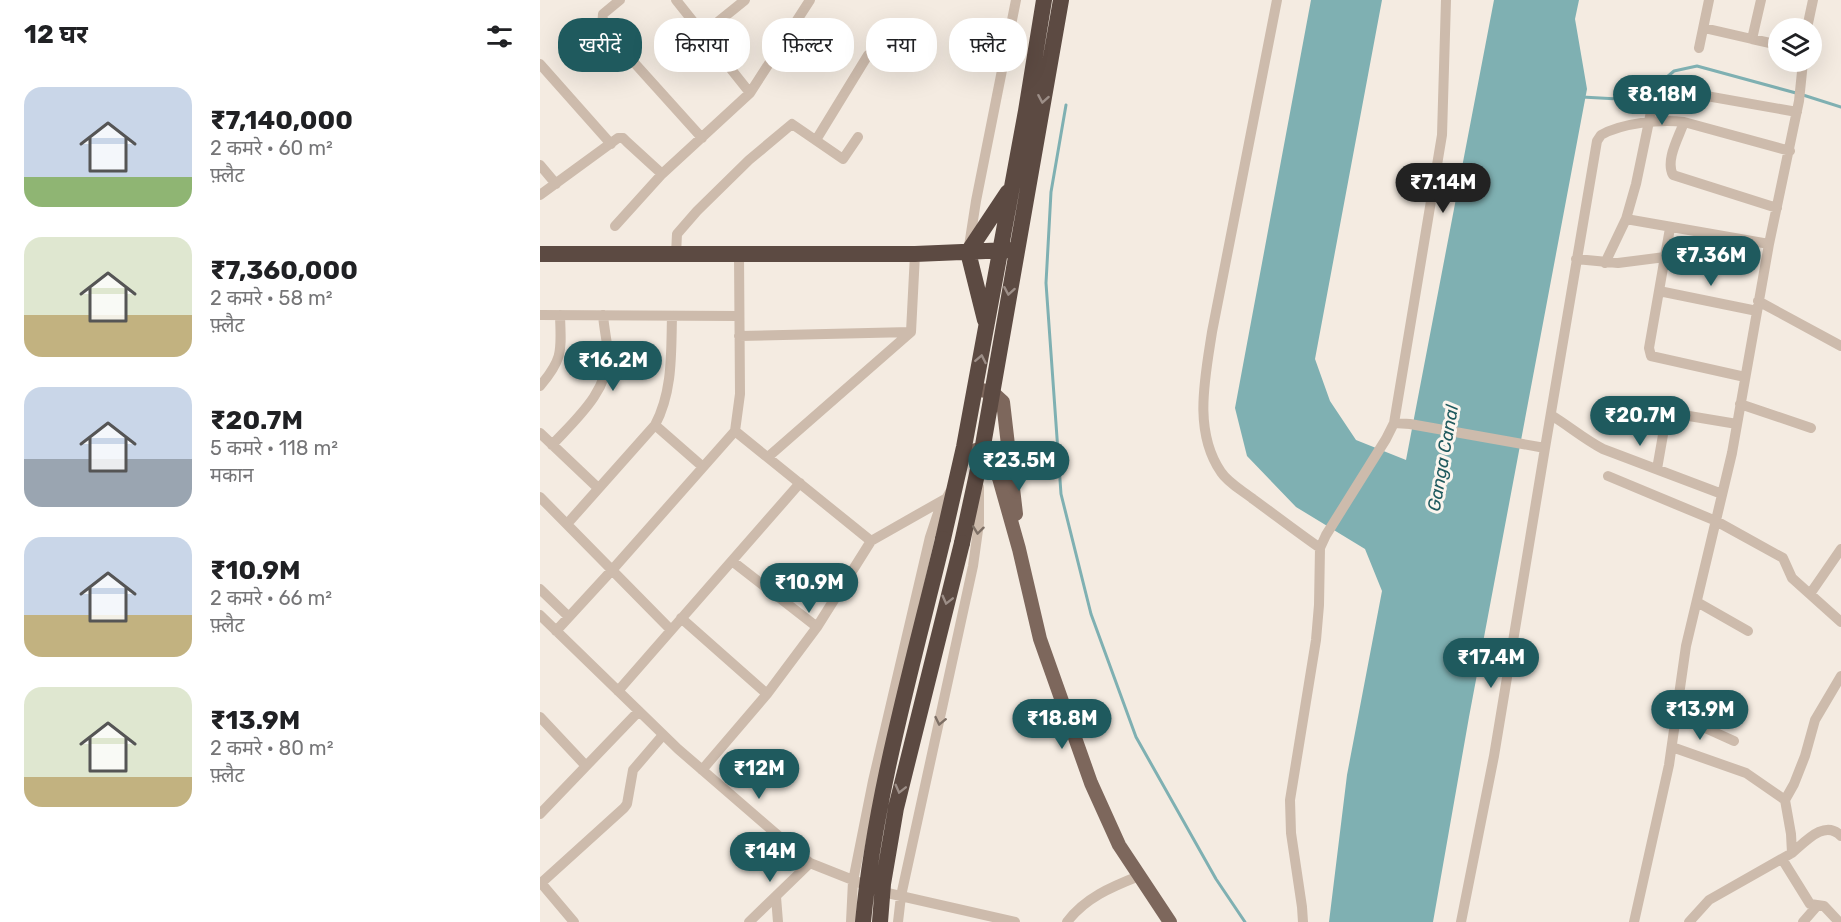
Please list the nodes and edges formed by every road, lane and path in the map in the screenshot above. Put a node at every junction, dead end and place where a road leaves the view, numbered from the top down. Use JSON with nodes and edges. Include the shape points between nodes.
{"nodes":[{"id":1,"x":676,"y":0,"type":"edge"},
{"id":2,"x":745,"y":0,"type":"edge"},
{"id":3,"x":810,"y":0,"type":"edge"},
{"id":4,"x":1016,"y":0,"type":"edge"},
{"id":5,"x":1044,"y":0,"type":"edge"},
{"id":6,"x":1061,"y":0,"type":"edge"},
{"id":7,"x":1277,"y":0,"type":"edge"},
{"id":8,"x":1446,"y":0,"type":"edge"},
{"id":9,"x":1709,"y":0,"type":"edge"},
{"id":10,"x":1761,"y":0,"type":"edge"},
{"id":11,"x":1813,"y":0,"type":"edge"},
{"id":12,"x":617,"y":1,"type":"edge"},
{"id":13,"x":691,"y":18,"type":"edge"},
{"id":14,"x":723,"y":18,"type":"edge"},
{"id":15,"x":1809,"y":18,"type":"edge"},
{"id":16,"x":1704,"y":28,"type":"junction"},
{"id":17,"x":1752,"y":39,"type":"junction"},
{"id":18,"x":1768,"y":43,"type":"edge"},
{"id":19,"x":1699,"y":48,"type":"dead end"},
{"id":20,"x":866,"y":59,"type":"edge"},
{"id":21,"x":540,"y":64,"type":"edge"},
{"id":22,"x":734,"y":72,"type":"edge"},
{"id":23,"x":1803,"y":72,"type":"edge"},
{"id":24,"x":750,"y":93,"type":"junction"},
{"id":25,"x":1798,"y":107,"type":"junction"},
{"id":26,"x":1648,"y":122,"type":"junction"},
{"id":27,"x":1684,"y":122,"type":"junction"},
{"id":28,"x":858,"y":137,"type":"dead end"},
{"id":29,"x":702,"y":138,"type":"junction"},
{"id":30,"x":816,"y":140,"type":"junction"},
{"id":31,"x":611,"y":144,"type":"junction"},
{"id":32,"x":1790,"y":151,"type":"junction"},
{"id":33,"x":540,"y":165,"type":"edge"},
{"id":34,"x":662,"y":174,"type":"junction"},
{"id":35,"x":556,"y":184,"type":"junction"},
{"id":36,"x":1012,"y":186,"type":"junction"},
{"id":37,"x":540,"y":195,"type":"edge"},
{"id":38,"x":1777,"y":208,"type":"junction"},
{"id":39,"x":1626,"y":219,"type":"junction"},
{"id":40,"x":615,"y":226,"type":"dead end"},
{"id":41,"x":1670,"y":228,"type":"junction"},
{"id":42,"x":1769,"y":244,"type":"junction"},
{"id":43,"x":1008,"y":250,"type":"junction"},
{"id":44,"x":968,"y":252,"type":"junction"},
{"id":45,"x":540,"y":254,"type":"edge"},
{"id":46,"x":676,"y":254,"type":"junction"},
{"id":47,"x":915,"y":254,"type":"junction"},
{"id":48,"x":739,"y":255,"type":"junction"},
{"id":49,"x":1665,"y":257,"type":"junction"},
{"id":50,"x":1576,"y":259,"type":"junction"},
{"id":51,"x":1605,"y":263,"type":"junction"},
{"id":52,"x":1659,"y":291,"type":"junction"},
{"id":53,"x":1758,"y":306,"type":"junction"},
{"id":54,"x":540,"y":315,"type":"edge"},
{"id":55,"x":560,"y":315,"type":"junction"},
{"id":56,"x":603,"y":315,"type":"junction"},
{"id":57,"x":672,"y":316,"type":"junction"},
{"id":58,"x":739,"y":316,"type":"junction"},
{"id":59,"x":987,"y":327,"type":"junction"},
{"id":60,"x":911,"y":332,"type":"junction"},
{"id":61,"x":739,"y":336,"type":"junction"},
{"id":62,"x":1841,"y":346,"type":"edge"},
{"id":63,"x":1745,"y":377,"type":"junction"},
{"id":64,"x":540,"y":386,"type":"edge"},
{"id":65,"x":983,"y":391,"type":"junction"},
{"id":66,"x":1740,"y":404,"type":"junction"},
{"id":67,"x":1629,"y":406,"type":"dead end"},
{"id":68,"x":1667,"y":412,"type":"junction"},
{"id":69,"x":1551,"y":415,"type":"junction"},
{"id":70,"x":1394,"y":423,"type":"junction"},
{"id":71,"x":1737,"y":424,"type":"junction"},
{"id":72,"x":655,"y":425,"type":"junction"},
{"id":73,"x":1811,"y":428,"type":"dead end"},
{"id":74,"x":735,"y":431,"type":"junction"},
{"id":75,"x":540,"y":433,"type":"edge"},
{"id":76,"x":552,"y":445,"type":"junction"},
{"id":77,"x":964,"y":447,"type":"junction"},
{"id":78,"x":1545,"y":448,"type":"junction"},
{"id":79,"x":982,"y":451,"type":"junction"},
{"id":80,"x":768,"y":457,"type":"junction"},
{"id":81,"x":704,"y":467,"type":"junction"},
{"id":82,"x":1657,"y":469,"type":"junction"},
{"id":83,"x":978,"y":472,"type":"junction"},
{"id":84,"x":1608,"y":476,"type":"dead end"},
{"id":85,"x":800,"y":483,"type":"junction"},
{"id":86,"x":956,"y":484,"type":"junction"},
{"id":87,"x":598,"y":488,"type":"junction"},
{"id":88,"x":1722,"y":494,"type":"junction"},
{"id":89,"x":540,"y":497,"type":"edge"},
{"id":90,"x":945,"y":498,"type":"junction"},
{"id":91,"x":1716,"y":520,"type":"junction"},
{"id":92,"x":567,"y":524,"type":"junction"},
{"id":93,"x":871,"y":541,"type":"junction"},
{"id":94,"x":1320,"y":548,"type":"junction"},
{"id":95,"x":1019,"y":549,"type":"junction"},
{"id":96,"x":1841,"y":549,"type":"edge"},
{"id":97,"x":732,"y":561,"type":"junction"},
{"id":98,"x":614,"y":569,"type":"junction"},
{"id":99,"x":540,"y":588,"type":"edge"},
{"id":100,"x":1810,"y":594,"type":"junction"},
{"id":101,"x":1697,"y":602,"type":"junction"},
{"id":102,"x":540,"y":615,"type":"edge"},
{"id":103,"x":569,"y":617,"type":"junction"},
{"id":104,"x":681,"y":618,"type":"junction"},
{"id":105,"x":1841,"y":622,"type":"edge"},
{"id":106,"x":817,"y":627,"type":"junction"},
{"id":107,"x":671,"y":630,"type":"junction"},
{"id":108,"x":556,"y":631,"type":"junction"},
{"id":109,"x":1748,"y":631,"type":"dead end"},
{"id":110,"x":1841,"y":676,"type":"edge"},
{"id":111,"x":618,"y":691,"type":"junction"},
{"id":112,"x":767,"y":694,"type":"junction"},
{"id":113,"x":639,"y":711,"type":"junction"},
{"id":114,"x":540,"y":717,"type":"edge"},
{"id":115,"x":1676,"y":718,"type":"junction"},
{"id":116,"x":663,"y":735,"type":"junction"},
{"id":117,"x":1734,"y":741,"type":"dead end"},
{"id":118,"x":1672,"y":747,"type":"junction"},
{"id":119,"x":586,"y":766,"type":"junction"},
{"id":120,"x":702,"y":770,"type":"junction"},
{"id":121,"x":1785,"y":800,"type":"junction"},
{"id":122,"x":542,"y":808,"type":"edge"},
{"id":123,"x":1841,"y":836,"type":"edge"},
{"id":124,"x":1787,"y":856,"type":"junction"},
{"id":125,"x":810,"y":863,"type":"junction"},
{"id":126,"x":1139,"y":876,"type":"junction"},
{"id":127,"x":853,"y":880,"type":"junction"},
{"id":128,"x":541,"y":884,"type":"edge"},
{"id":129,"x":901,"y":896,"type":"junction"},
{"id":130,"x":776,"y":897,"type":"junction"},
{"id":131,"x":1817,"y":906,"type":"junction"},
{"id":132,"x":574,"y":922,"type":"edge"},
{"id":133,"x":749,"y":922,"type":"edge"},
{"id":134,"x":778,"y":922,"type":"edge"},
{"id":135,"x":851,"y":922,"type":"edge"},
{"id":136,"x":863,"y":922,"type":"edge"},
{"id":137,"x":880,"y":922,"type":"edge"},
{"id":138,"x":898,"y":922,"type":"edge"},
{"id":139,"x":1015,"y":922,"type":"edge"},
{"id":140,"x":1066,"y":922,"type":"edge"},
{"id":141,"x":1170,"y":922,"type":"edge"},
{"id":142,"x":1303,"y":922,"type":"edge"},
{"id":143,"x":1461,"y":922,"type":"edge"},
{"id":144,"x":1634,"y":922,"type":"edge"},
{"id":145,"x":1689,"y":922,"type":"edge"},
{"id":146,"x":1803,"y":922,"type":"edge"},
{"id":147,"x":1839,"y":922,"type":"edge"}],
"edges":[{"from":1,"to":13,"type":"street"},
{"from":2,"to":14,"type":"street"},
{"from":3,"to":24,"type":"street"},
{"from":4,"to":44,"type":"street"},
{"from":5,"to":36,"type":"highway"},
{"from":6,"to":43,"type":"highway","one_way":true},
{"from":7,"to":94,"type":"street","via":[[1212,332],[1203,415],[1211,453],[1222,474]]},
{"from":8,"to":70,"type":"street","via":[[1442,135]]},
{"from":9,"to":16,"type":"street"},
{"from":10,"to":17,"type":"street"},
{"from":11,"to":15,"type":"street"},
{"from":12,"to":29,"type":"street","via":[[603,14],[602,27]]},
{"from":16,"to":17,"type":"street"},
{"from":16,"to":19,"type":"street"},
{"from":17,"to":18,"type":"street"},
{"from":20,"to":30,"type":"street"},
{"from":21,"to":31,"type":"street"},
{"from":22,"to":24,"type":"street"},
{"from":23,"to":25,"type":"street"},
{"from":24,"to":29,"type":"street"},
{"from":25,"to":26,"type":"street","via":[[1667,89],[1655,98]]},
{"from":25,"to":32,"type":"street"},
{"from":26,"to":27,"type":"street"},
{"from":26,"to":39,"type":"street"},
{"from":26,"to":50,"type":"street","via":[[1600,135]]},
{"from":27,"to":32,"type":"street"},
{"from":27,"to":38,"type":"street","via":[[1671,160],[1673,175]]},
{"from":28,"to":30,"type":"street","via":[[843,159]]},
{"from":29,"to":34,"type":"street"},
{"from":30,"to":46,"type":"street","via":[[792,124],[749,159],[677,234]]},
{"from":31,"to":34,"type":"street","via":[[622,138]]},
{"from":31,"to":35,"type":"street"},
{"from":32,"to":38,"type":"street"},
{"from":33,"to":35,"type":"street"},
{"from":34,"to":40,"type":"street"},
{"from":35,"to":37,"type":"street"},
{"from":36,"to":43,"type":"highway"},
{"from":36,"to":44,"type":"highway"},
{"from":38,"to":42,"type":"street"},
{"from":39,"to":41,"type":"street"},
{"from":39,"to":51,"type":"street"},
{"from":41,"to":42,"type":"street"},
{"from":41,"to":49,"type":"street"},
{"from":42,"to":53,"type":"street"},
{"from":43,"to":44,"type":"highway"},
{"from":43,"to":59,"type":"highway"},
{"from":43,"to":65,"type":"highway","one_way":true},
{"from":44,"to":47,"type":"highway"},
{"from":44,"to":59,"type":"highway"},
{"from":45,"to":46,"type":"highway"},
{"from":46,"to":48,"type":"highway"},
{"from":47,"to":48,"type":"highway"},
{"from":47,"to":60,"type":"street"},
{"from":48,"to":58,"type":"street"},
{"from":49,"to":51,"type":"street"},
{"from":49,"to":52,"type":"street"},
{"from":50,"to":51,"type":"street"},
{"from":50,"to":69,"type":"street"},
{"from":52,"to":53,"type":"street"},
{"from":52,"to":63,"type":"street","via":[[1651,356]]},
{"from":53,"to":62,"type":"street"},
{"from":53,"to":63,"type":"street"},
{"from":54,"to":55,"type":"street"},
{"from":55,"to":56,"type":"street"},
{"from":55,"to":64,"type":"street","via":[[561,349],[555,369]]},
{"from":56,"to":57,"type":"street"},
{"from":56,"to":76,"type":"street","via":[[608,355],[605,377],[593,399]]},
{"from":57,"to":58,"type":"street"},
{"from":57,"to":72,"type":"street","via":[[671,372],[663,410]]},
{"from":58,"to":61,"type":"street"},
{"from":65,"to":59,"type":"highway","one_way":true},
{"from":60,"to":61,"type":"street"},
{"from":60,"to":80,"type":"street"},
{"from":61,"to":74,"type":"street","via":[[740,394]]},
{"from":63,"to":66,"type":"street"},
{"from":65,"to":77,"type":"highway"},
{"from":65,"to":79,"type":"highway"},
{"from":65,"to":95,"type":"main road","via":[[1003,402]]},
{"from":66,"to":71,"type":"street"},
{"from":66,"to":73,"type":"street"},
{"from":67,"to":68,"type":"street"},
{"from":68,"to":71,"type":"street"},
{"from":68,"to":82,"type":"street"},
{"from":69,"to":78,"type":"street"},
{"from":69,"to":82,"type":"street","via":[[1603,449]]},
{"from":70,"to":78,"type":"street"},
{"from":70,"to":94,"type":"street"},
{"from":71,"to":88,"type":"street"},
{"from":72,"to":81,"type":"street"},
{"from":72,"to":87,"type":"street"},
{"from":74,"to":80,"type":"street"},
{"from":74,"to":81,"type":"street"},
{"from":75,"to":76,"type":"street"},
{"from":76,"to":87,"type":"street"},
{"from":77,"to":79,"type":"main road"},
{"from":77,"to":86,"type":"highway"},
{"from":78,"to":143,"type":"street","via":[[1494,756]]},
{"from":79,"to":83,"type":"highway"},
{"from":79,"to":95,"type":"main road","via":[[999,478]]},
{"from":80,"to":85,"type":"street"},
{"from":81,"to":98,"type":"street"},
{"from":82,"to":88,"type":"street"},
{"from":83,"to":129,"type":"street","one_way":true,"via":[[979,523],[973,566]]},
{"from":83,"to":137,"type":"highway","one_way":true,"bridge":true,"via":[[896,808]]},
{"from":84,"to":91,"type":"street"},
{"from":85,"to":93,"type":"street"},
{"from":85,"to":97,"type":"street"},
{"from":86,"to":90,"type":"street"},
{"from":86,"to":136,"type":"highway","bridge":true,"via":[[876,823]]},
{"from":87,"to":92,"type":"street"},
{"from":88,"to":91,"type":"street"},
{"from":89,"to":92,"type":"street"},
{"from":90,"to":93,"type":"street"},
{"from":90,"to":127,"type":"street","via":[[930,537]]},
{"from":91,"to":100,"type":"street","via":[[1782,558],[1789,574]]},
{"from":91,"to":101,"type":"street"},
{"from":92,"to":98,"type":"street"},
{"from":93,"to":106,"type":"street"},
{"from":94,"to":142,"type":"street","via":[[1316,640],[1290,800]]},
{"from":95,"to":126,"type":"main road","via":[[1040,639],[1091,783],[1119,845]]},
{"from":96,"to":100,"type":"street"},
{"from":97,"to":104,"type":"street"},
{"from":97,"to":106,"type":"street"},
{"from":98,"to":103,"type":"street"},
{"from":98,"to":107,"type":"street"},
{"from":99,"to":103,"type":"street"},
{"from":100,"to":105,"type":"street"},
{"from":101,"to":109,"type":"street"},
{"from":101,"to":115,"type":"street"},
{"from":102,"to":108,"type":"street"},
{"from":103,"to":108,"type":"street"},
{"from":104,"to":107,"type":"street"},
{"from":104,"to":112,"type":"street"},
{"from":106,"to":112,"type":"street"},
{"from":107,"to":111,"type":"street"},
{"from":108,"to":111,"type":"street"},
{"from":110,"to":121,"type":"street","via":[[1815,720]]},
{"from":111,"to":113,"type":"street"},
{"from":112,"to":120,"type":"street"},
{"from":113,"to":116,"type":"street"},
{"from":113,"to":119,"type":"street"},
{"from":114,"to":119,"type":"street"},
{"from":115,"to":117,"type":"street"},
{"from":115,"to":118,"type":"street"},
{"from":116,"to":120,"type":"street"},
{"from":116,"to":128,"type":"street","via":[[633,770],[624,808]]},
{"from":118,"to":121,"type":"street","via":[[1746,773]]},
{"from":118,"to":144,"type":"street"},
{"from":119,"to":122,"type":"street"},
{"from":120,"to":125,"type":"street"},
{"from":121,"to":124,"type":"street","via":[[1791,834]]},
{"from":123,"to":124,"type":"street","via":[[1826,829]]},
{"from":124,"to":131,"type":"street","via":[[1805,898]]},
{"from":124,"to":145,"type":"street","via":[[1708,900]]},
{"from":125,"to":127,"type":"street"},
{"from":125,"to":130,"type":"street"},
{"from":126,"to":140,"type":"street","via":[[1094,897]]},
{"from":126,"to":141,"type":"main road"},
{"from":127,"to":129,"type":"street"},
{"from":127,"to":135,"type":"street"},
{"from":128,"to":132,"type":"street"},
{"from":129,"to":138,"type":"street"},
{"from":129,"to":139,"type":"street"},
{"from":130,"to":133,"type":"street"},
{"from":130,"to":134,"type":"street"},
{"from":131,"to":146,"type":"street"},
{"from":131,"to":147,"type":"street","via":[[1824,906]]}]}
